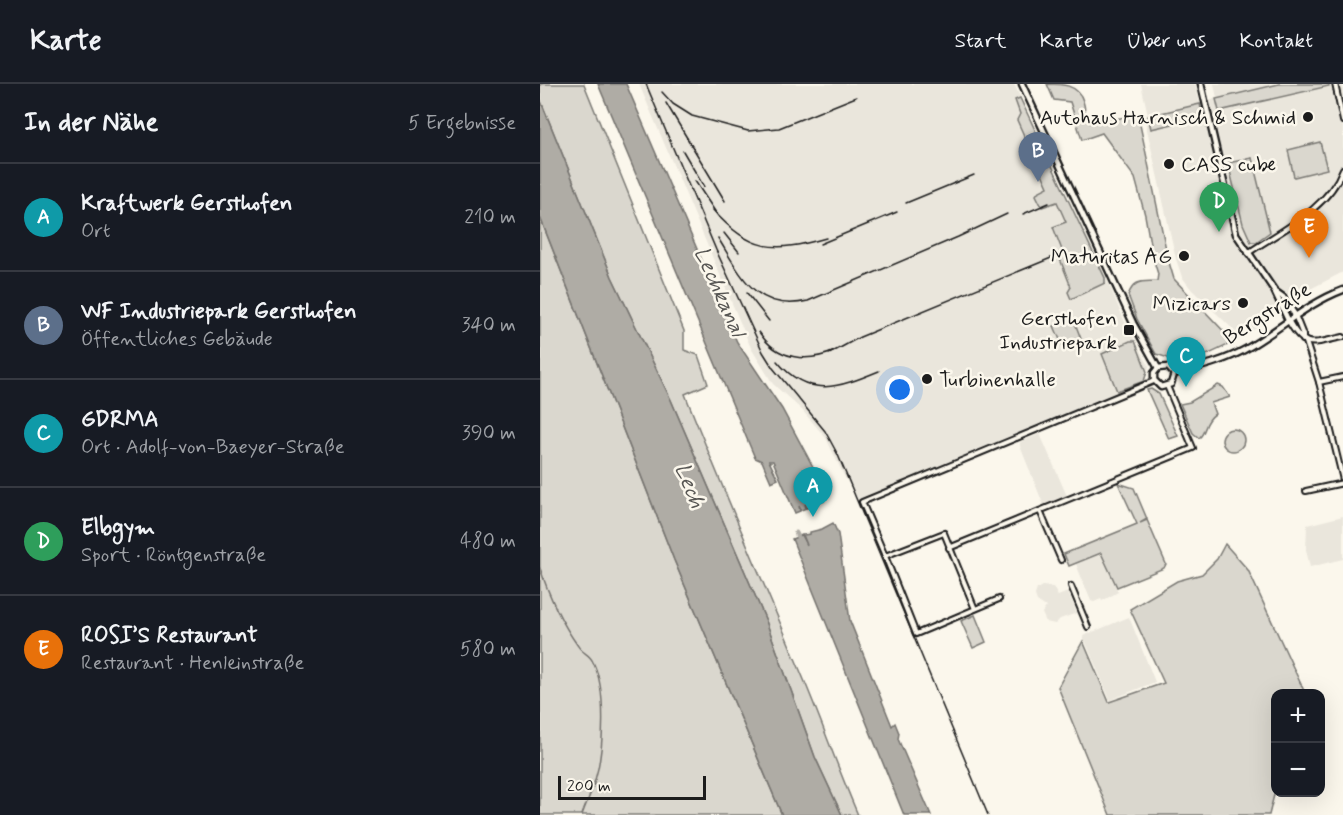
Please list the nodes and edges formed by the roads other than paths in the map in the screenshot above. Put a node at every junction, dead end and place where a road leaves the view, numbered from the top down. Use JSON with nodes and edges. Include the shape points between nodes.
{"nodes":[{"id":1,"x":1022,"y":84,"type":"edge"},
{"id":2,"x":1201,"y":84,"type":"edge"},
{"id":3,"x":1335,"y":84,"type":"edge"},
{"id":4,"x":1343,"y":121,"type":"edge"},
{"id":5,"x":1343,"y":169,"type":"edge"},
{"id":6,"x":1248,"y":253,"type":"junction"},
{"id":7,"x":1274,"y":290,"type":"junction"},
{"id":8,"x":1343,"y":290,"type":"edge"},
{"id":9,"x":1295,"y":315,"type":"junction"},
{"id":10,"x":1288,"y":320,"type":"junction"},
{"id":11,"x":1343,"y":337,"type":"edge"},
{"id":12,"x":1305,"y":342,"type":"junction"},
{"id":13,"x":1158,"y":368,"type":"junction"},
{"id":14,"x":1174,"y":374,"type":"junction"},
{"id":15,"x":1343,"y":377,"type":"edge"},
{"id":16,"x":1154,"y":381,"type":"junction"},
{"id":17,"x":1318,"y":382,"type":"junction"},
{"id":18,"x":1167,"y":386,"type":"junction"},
{"id":19,"x":1343,"y":448,"type":"edge"},
{"id":20,"x":1336,"y":450,"type":"junction"},
{"id":21,"x":1343,"y":481,"type":"edge"},
{"id":22,"x":1306,"y":491,"type":"dead end"},
{"id":23,"x":1040,"y":511,"type":"junction"},
{"id":24,"x":949,"y":548,"type":"junction"},
{"id":25,"x":885,"y":556,"type":"junction"},
{"id":26,"x":1061,"y":560,"type":"dead end"},
{"id":27,"x":1071,"y":586,"type":"dead end"},
{"id":28,"x":999,"y":599,"type":"dead end"},
{"id":29,"x":975,"y":609,"type":"junction"},
{"id":30,"x":1088,"y":627,"type":"dead end"}],
"edges":[{"from":1,"to":13,"type":"street"},
{"from":2,"to":6,"type":"street","via":[[1232,222]]},
{"from":3,"to":4,"type":"street"},
{"from":5,"to":6,"type":"street","via":[[1322,202]]},
{"from":6,"to":7,"type":"street"},
{"from":7,"to":9,"type":"street"},
{"from":7,"to":10,"type":"street"},
{"from":8,"to":9,"type":"street","name":"Bergstraße"},
{"from":9,"to":10,"type":"street","name":"Bergstraße"},
{"from":9,"to":12,"type":"street"},
{"from":10,"to":12,"type":"street"},
{"from":10,"to":14,"type":"street","name":"Bergstraße","via":[[1229,357]]},
{"from":11,"to":12,"type":"street"},
{"from":12,"to":17,"type":"street"},
{"from":13,"to":14,"type":"street","via":[[1168,367]]},
{"from":13,"to":16,"type":"street"},
{"from":14,"to":18,"type":"street"},
{"from":15,"to":17,"type":"street"},
{"from":16,"to":18,"type":"street"},
{"from":16,"to":25,"type":"street","via":[[862,502]]},
{"from":17,"to":20,"type":"street"},
{"from":18,"to":23,"type":"street","via":[[1193,448]]},
{"from":19,"to":20,"type":"street"},
{"from":20,"to":21,"type":"street"},
{"from":21,"to":22,"type":"street"},
{"from":23,"to":24,"type":"street"},
{"from":23,"to":26,"type":"street"},
{"from":24,"to":25,"type":"street","via":[[944,533]]},
{"from":24,"to":29,"type":"street"},
{"from":25,"to":29,"type":"street","via":[[916,634]]},
{"from":27,"to":30,"type":"street"},
{"from":28,"to":29,"type":"street"}]}
